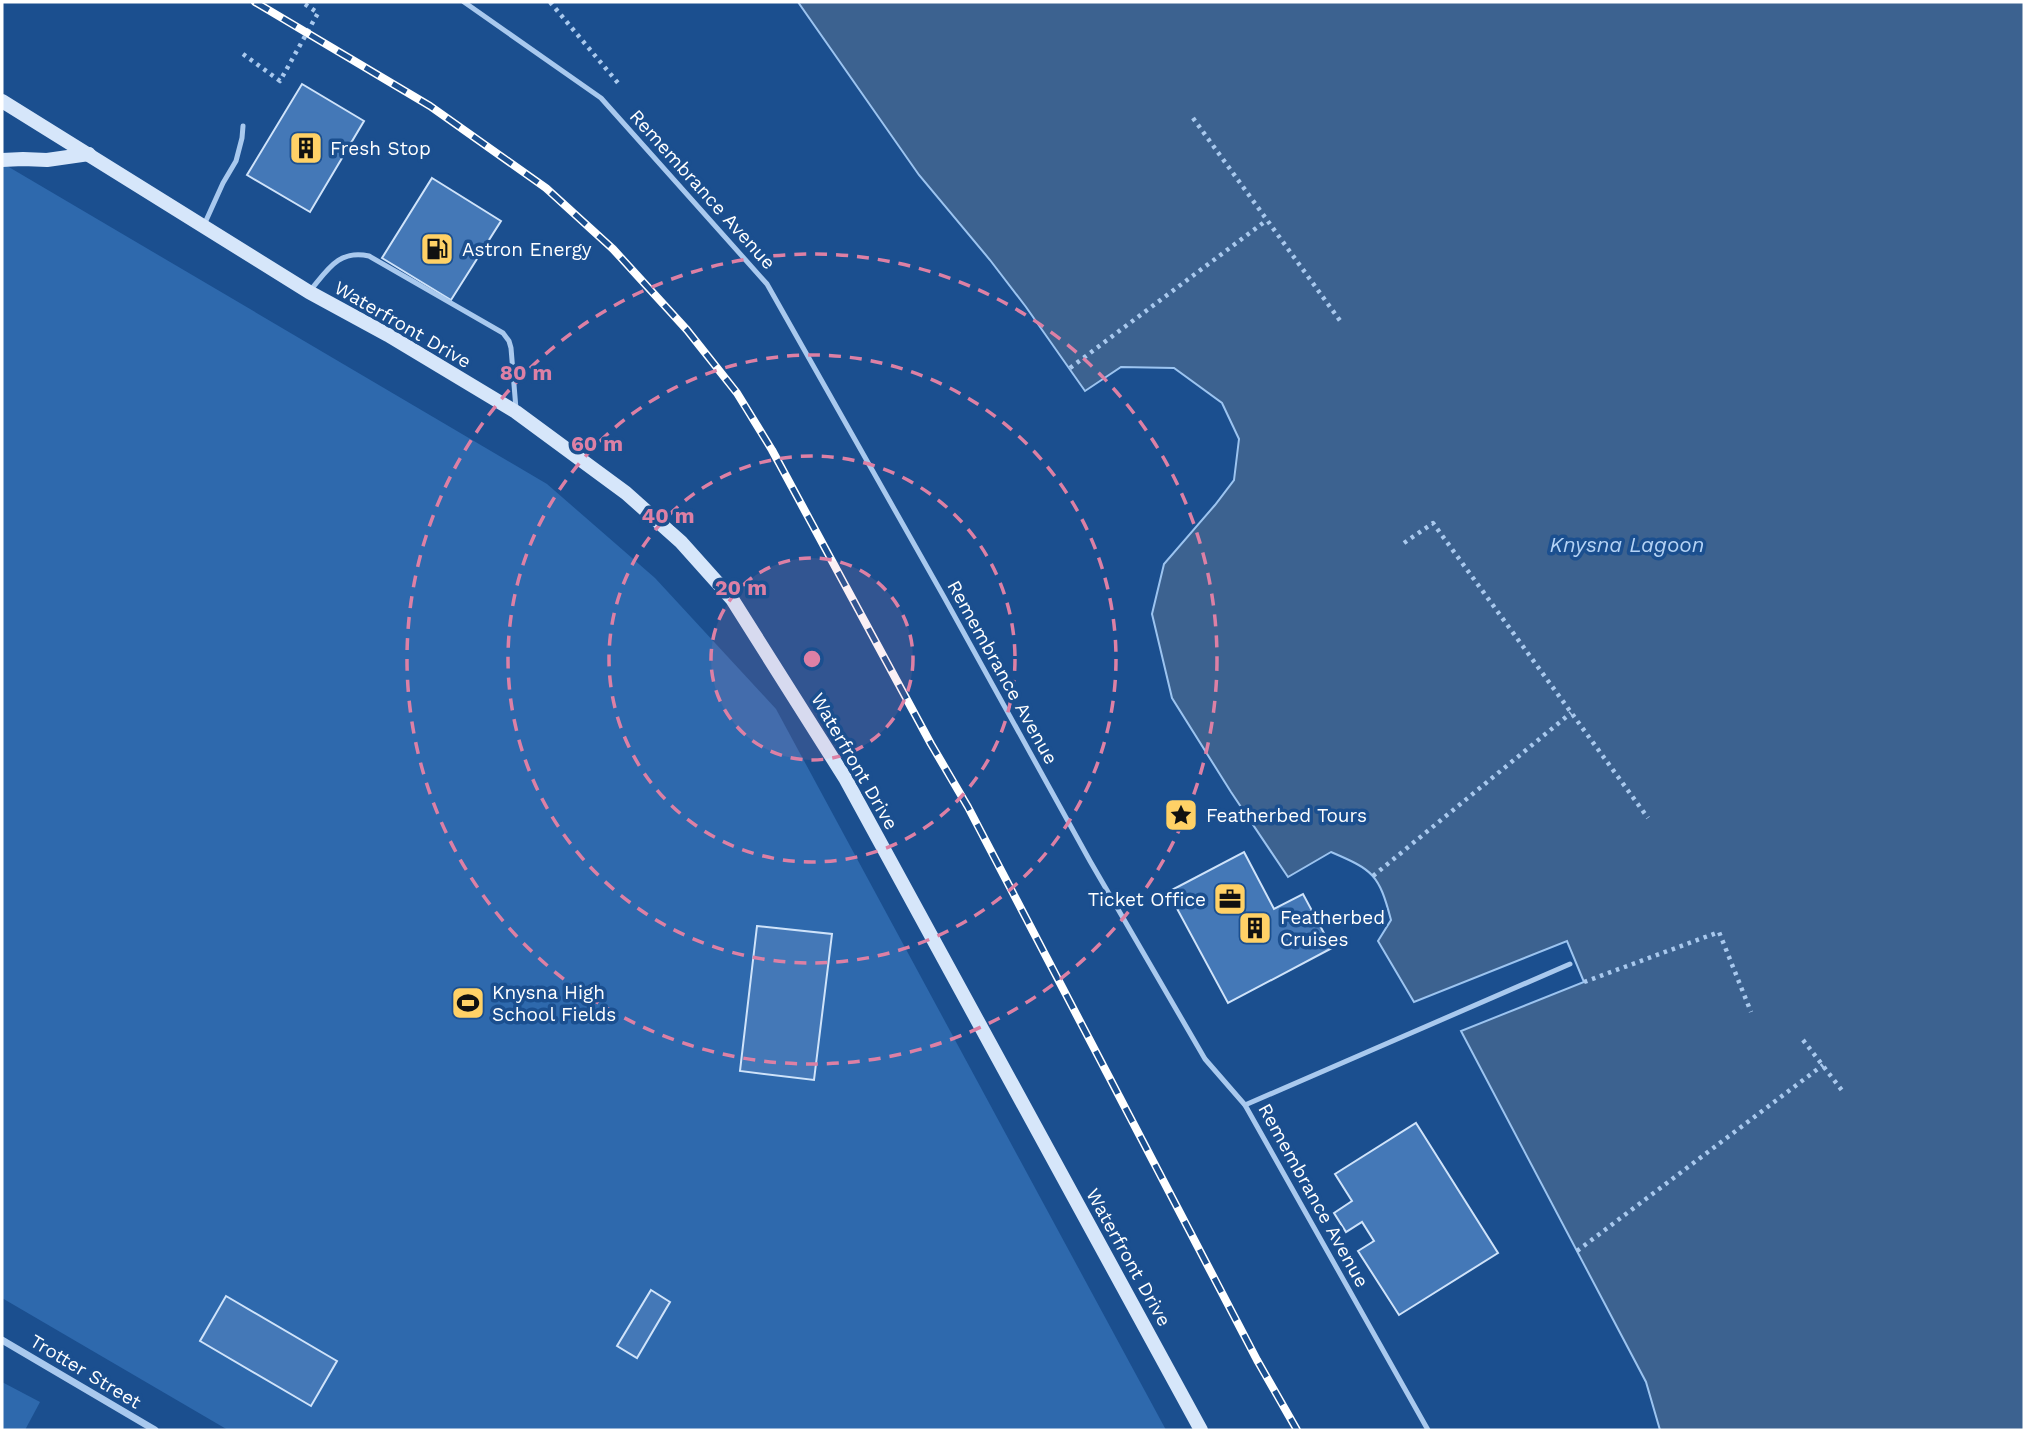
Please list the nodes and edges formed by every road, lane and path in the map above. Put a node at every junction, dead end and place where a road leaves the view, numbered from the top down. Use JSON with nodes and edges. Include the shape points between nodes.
{"nodes":[{"id":1,"x":302,"y":2,"type":"edge"},
{"id":2,"x":464,"y":2,"type":"edge"},
{"id":3,"x":550,"y":2,"type":"edge"},
{"id":4,"x":243,"y":54,"type":"dead end"},
{"id":5,"x":618,"y":83,"type":"dead end"},
{"id":6,"x":2,"y":102,"type":"edge"},
{"id":7,"x":1193,"y":118,"type":"dead end"},
{"id":8,"x":243,"y":126,"type":"dead end"},
{"id":9,"x":89,"y":154,"type":"junction"},
{"id":10,"x":2,"y":160,"type":"edge"},
{"id":11,"x":1267,"y":220,"type":"junction"},
{"id":12,"x":203,"y":228,"type":"junction"},
{"id":13,"x":309,"y":292,"type":"junction"},
{"id":14,"x":1341,"y":322,"type":"dead end"},
{"id":15,"x":1070,"y":368,"type":"dead end"},
{"id":16,"x":516,"y":412,"type":"junction"},
{"id":17,"x":1404,"y":543,"type":"dead end"},
{"id":18,"x":1571,"y":713,"type":"junction"},
{"id":19,"x":1648,"y":818,"type":"dead end"},
{"id":20,"x":1373,"y":876,"type":"dead end"},
{"id":21,"x":1570,"y":964,"type":"dead end"},
{"id":22,"x":1584,"y":982,"type":"dead end"},
{"id":23,"x":1751,"y":1012,"type":"dead end"},
{"id":24,"x":1803,"y":1040,"type":"dead end"},
{"id":25,"x":1823,"y":1065,"type":"junction"},
{"id":26,"x":1844,"y":1093,"type":"dead end"},
{"id":27,"x":1245,"y":1105,"type":"junction"},
{"id":28,"x":1577,"y":1251,"type":"dead end"},
{"id":29,"x":2,"y":1339,"type":"edge"},
{"id":30,"x":155,"y":1430,"type":"edge"},
{"id":31,"x":1201,"y":1430,"type":"edge"},
{"id":32,"x":1428,"y":1430,"type":"edge"}],
"edges":[{"from":1,"to":4,"type":"path","via":[[318,13],[280,81]]},
{"from":2,"to":27,"type":"lane","name":"Remembrance Avenue","via":[[601,98],[766,284],[1178,1013],[1205,1059]]},
{"from":3,"to":5,"type":"path"},
{"from":6,"to":9,"type":"street","name":"Waterfront Drive"},
{"from":7,"to":11,"type":"path"},
{"from":8,"to":12,"type":"lane","via":[[236,161]]},
{"from":9,"to":10,"type":"street"},
{"from":9,"to":12,"type":"street","name":"Waterfront Drive"},
{"from":11,"to":14,"type":"path"},
{"from":11,"to":15,"type":"path"},
{"from":12,"to":13,"type":"street","name":"Waterfront Drive"},
{"from":13,"to":16,"type":"street","name":"Waterfront Drive"},
{"from":13,"to":16,"type":"lane","via":[[338,259],[359,253],[503,333],[509,341]]},
{"from":16,"to":31,"type":"street","name":"Waterfront Drive","via":[[626,493],[681,542],[732,599],[845,778]]},
{"from":17,"to":18,"type":"path","via":[[1433,523]]},
{"from":18,"to":19,"type":"path"},
{"from":18,"to":20,"type":"path"},
{"from":21,"to":27,"type":"lane"},
{"from":22,"to":23,"type":"path","via":[[1718,932]]},
{"from":24,"to":25,"type":"path"},
{"from":25,"to":26,"type":"path"},
{"from":25,"to":28,"type":"path"},
{"from":27,"to":32,"type":"lane","name":"Remembrance Avenue"},
{"from":29,"to":30,"type":"street","name":"Trotter Street"}]}
